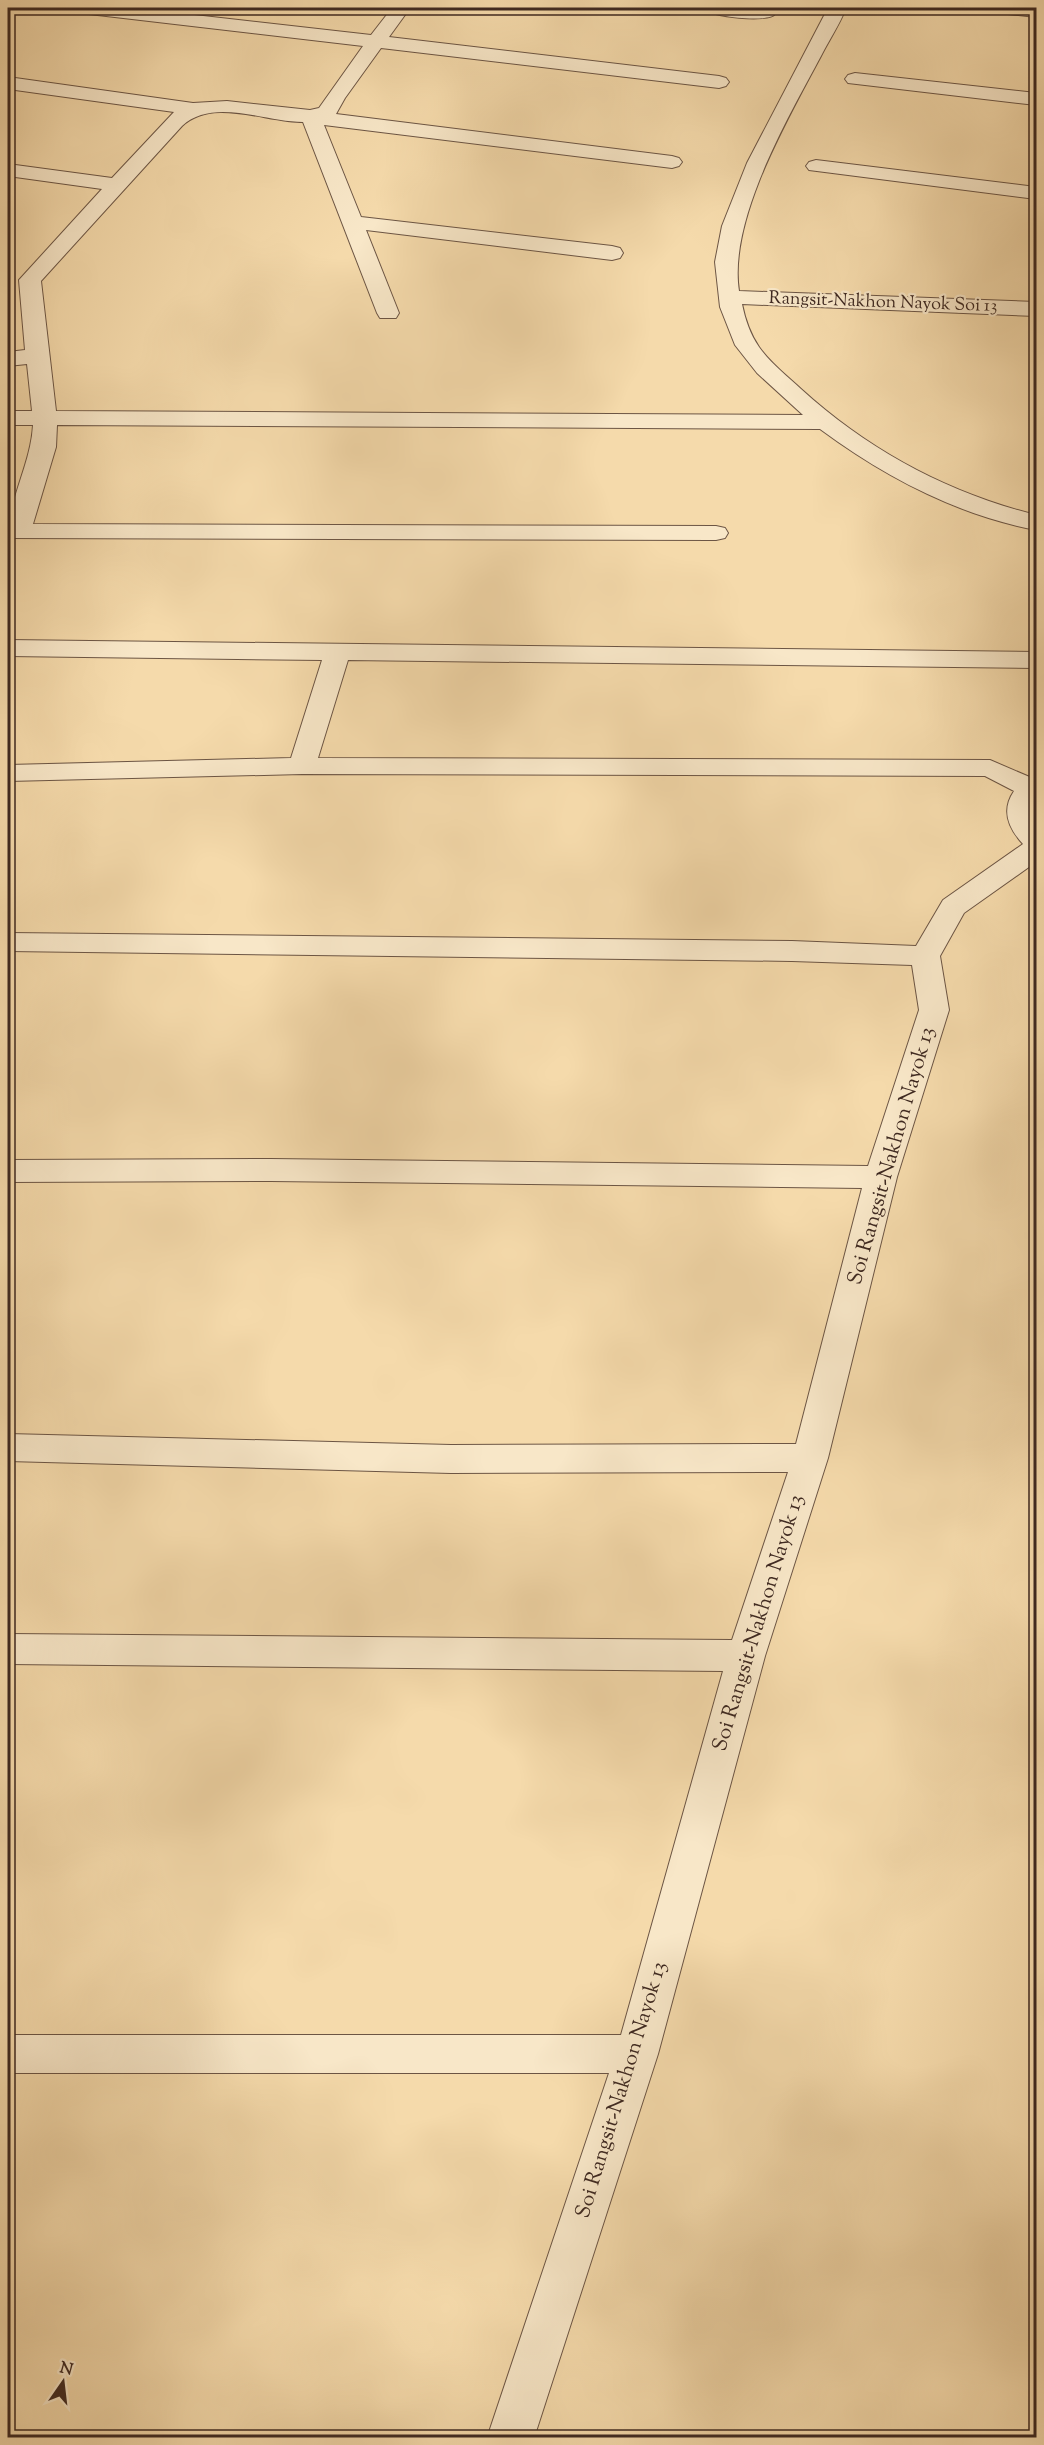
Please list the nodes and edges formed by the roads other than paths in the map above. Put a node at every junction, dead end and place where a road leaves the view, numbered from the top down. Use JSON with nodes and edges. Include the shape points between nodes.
{"nodes":[{"id":1,"x":89,"y":8,"type":"edge"},
{"id":2,"x":401,"y":8,"type":"edge"},
{"id":3,"x":712,"y":8,"type":"edge"},
{"id":4,"x":837,"y":8,"type":"edge"},
{"id":5,"x":1008,"y":8,"type":"edge"},
{"id":6,"x":1036,"y":11,"type":"edge"},
{"id":7,"x":766,"y":14,"type":"dead end"},
{"id":8,"x":376,"y":42,"type":"junction"},
{"id":9,"x":855,"y":79,"type":"dead end"},
{"id":10,"x":719,"y":82,"type":"dead end"},
{"id":11,"x":8,"y":83,"type":"edge"},
{"id":12,"x":1036,"y":99,"type":"edge"},
{"id":13,"x":192,"y":109,"type":"junction"},
{"id":14,"x":311,"y":117,"type":"junction"},
{"id":15,"x":672,"y":162,"type":"dead end"},
{"id":16,"x":816,"y":166,"type":"dead end"},
{"id":17,"x":8,"y":170,"type":"edge"},
{"id":18,"x":116,"y":185,"type":"junction"},
{"id":19,"x":1036,"y":193,"type":"edge"},
{"id":20,"x":352,"y":222,"type":"junction"},
{"id":21,"x":612,"y":253,"type":"dead end"},
{"id":22,"x":729,"y":297,"type":"junction"},
{"id":23,"x":1036,"y":309,"type":"edge"},
{"id":24,"x":388,"y":313,"type":"dead end"},
{"id":25,"x":37,"y":356,"type":"junction"},
{"id":26,"x":8,"y":359,"type":"edge"},
{"id":27,"x":8,"y":418,"type":"edge"},
{"id":28,"x":45,"y":418,"type":"junction"},
{"id":29,"x":826,"y":422,"type":"junction"},
{"id":30,"x":1036,"y":523,"type":"edge"},
{"id":31,"x":13,"y":531,"type":"edge"},
{"id":32,"x":716,"y":532,"type":"dead end"},
{"id":33,"x":8,"y":648,"type":"edge"},
{"id":34,"x":338,"y":651,"type":"junction"},
{"id":35,"x":1036,"y":660,"type":"edge"},
{"id":36,"x":302,"y":766,"type":"junction"},
{"id":37,"x":8,"y":773,"type":"edge"},
{"id":38,"x":1034,"y":787,"type":"edge"},
{"id":39,"x":1036,"y":841,"type":"edge"},
{"id":40,"x":1036,"y":849,"type":"edge"},
{"id":41,"x":8,"y":942,"type":"edge"},
{"id":42,"x":925,"y":956,"type":"junction"},
{"id":43,"x":8,"y":1171,"type":"edge"},
{"id":44,"x":881,"y":1177,"type":"junction"},
{"id":45,"x":8,"y":1448,"type":"edge"},
{"id":46,"x":810,"y":1458,"type":"junction"},
{"id":47,"x":8,"y":1649,"type":"edge"},
{"id":48,"x":746,"y":1656,"type":"junction"},
{"id":49,"x":8,"y":2054,"type":"edge"},
{"id":50,"x":637,"y":2054,"type":"junction"},
{"id":51,"x":510,"y":2438,"type":"edge"}],
"edges":[{"from":1,"to":8,"type":"street"},
{"from":2,"to":8,"type":"street"},
{"from":3,"to":7,"type":"street"},
{"from":4,"to":22,"type":"street","via":[[759,161],[737,213],[727,251]]},
{"from":5,"to":6,"type":"street"},
{"from":8,"to":10,"type":"street"},
{"from":8,"to":14,"type":"street","via":[[327,113]]},
{"from":9,"to":12,"type":"street"},
{"from":11,"to":13,"type":"street"},
{"from":13,"to":14,"type":"street","via":[[218,107]]},
{"from":13,"to":18,"type":"street"},
{"from":14,"to":15,"type":"street"},
{"from":14,"to":20,"type":"street"},
{"from":16,"to":19,"type":"street"},
{"from":17,"to":18,"type":"street"},
{"from":18,"to":25,"type":"street","via":[[27,270]]},
{"from":20,"to":21,"type":"street"},
{"from":20,"to":24,"type":"street"},
{"from":22,"to":23,"type":"street","name":"Rangsit-Nakhon Nayok Soi 13"},
{"from":22,"to":29,"type":"street","via":[[750,350]]},
{"from":25,"to":26,"type":"street"},
{"from":25,"to":28,"type":"street"},
{"from":27,"to":28,"type":"street"},
{"from":28,"to":29,"type":"street"},
{"from":28,"to":31,"type":"street","via":[[44,447]]},
{"from":29,"to":30,"type":"street","via":[[863,450],[899,470],[984,509]]},
{"from":31,"to":32,"type":"street"},
{"from":33,"to":34,"type":"street"},
{"from":34,"to":35,"type":"street"},
{"from":34,"to":36,"type":"street"},
{"from":36,"to":37,"type":"street"},
{"from":36,"to":38,"type":"street","via":[[990,768]]},
{"from":38,"to":39,"type":"street","via":[[1020,802],[1019,817]]},
{"from":40,"to":42,"type":"street","via":[[953,907]]},
{"from":41,"to":42,"type":"street"},
{"from":42,"to":44,"type":"street","name":"Soi Rangsit-Nakhon Nayok 13","via":[[934,1010]]},
{"from":43,"to":44,"type":"street"},
{"from":44,"to":46,"type":"street","name":"Soi Rangsit-Nakhon Nayok 13"},
{"from":45,"to":46,"type":"street","via":[[452,1459]]},
{"from":46,"to":48,"type":"street","name":"Soi Rangsit-Nakhon Nayok 13"},
{"from":47,"to":48,"type":"street"},
{"from":48,"to":50,"type":"street","name":"Soi Rangsit-Nakhon Nayok 13"},
{"from":49,"to":50,"type":"street"},
{"from":50,"to":51,"type":"street","name":"Soi Rangsit-Nakhon Nayok 13"}]}
